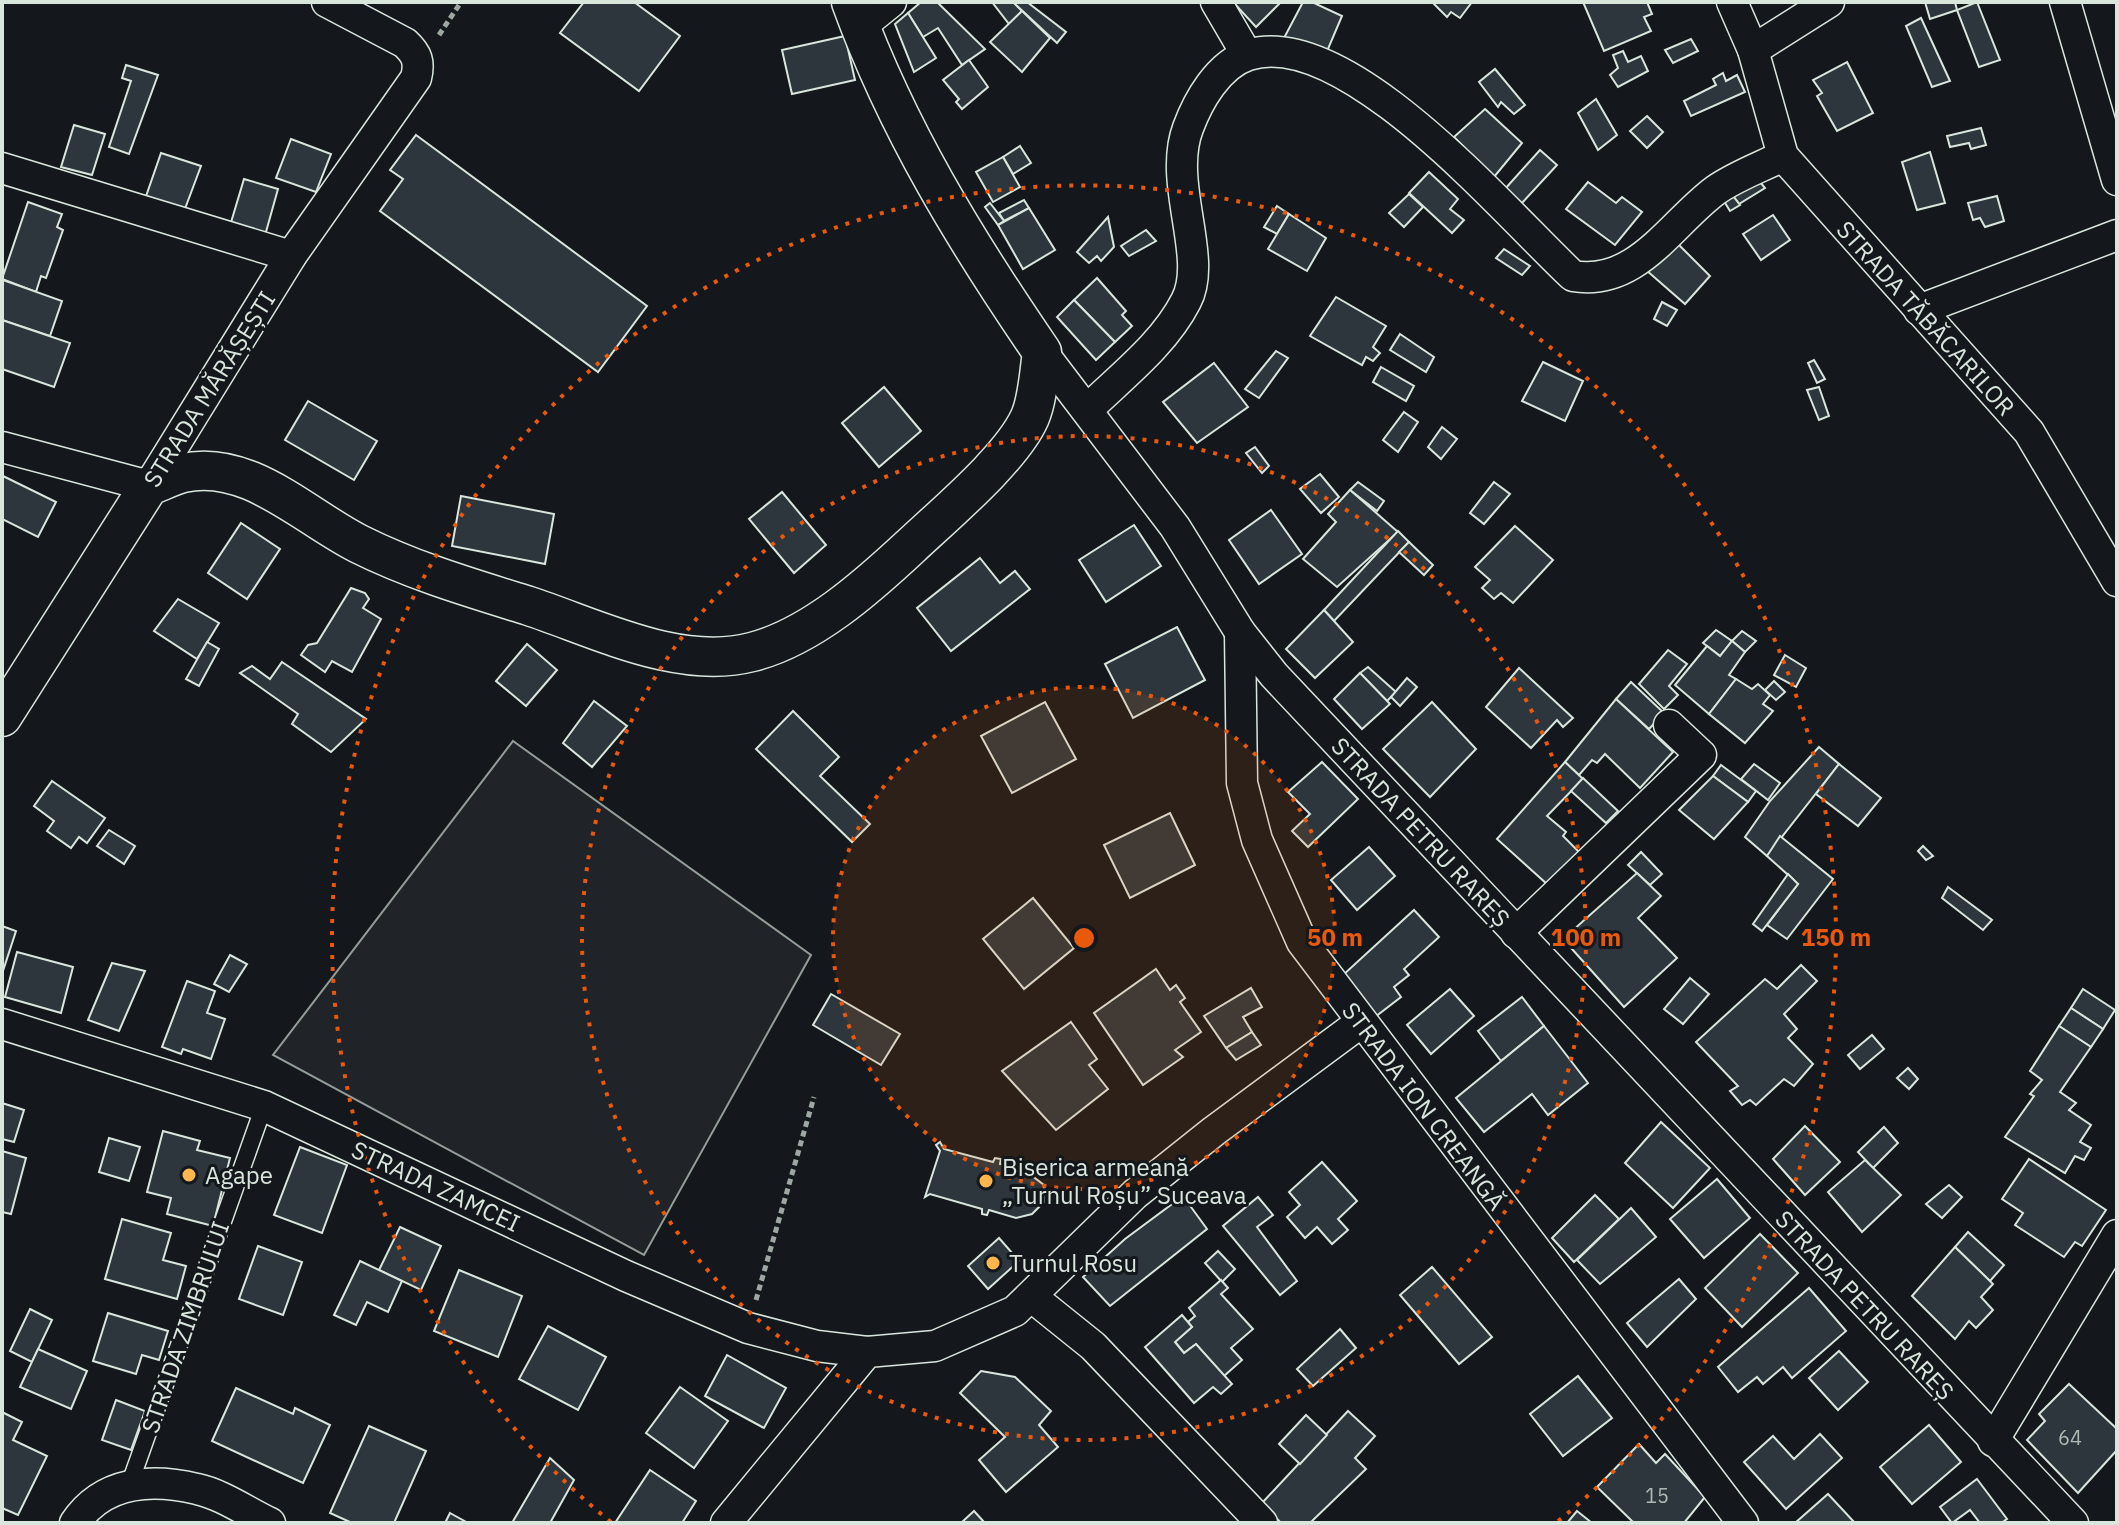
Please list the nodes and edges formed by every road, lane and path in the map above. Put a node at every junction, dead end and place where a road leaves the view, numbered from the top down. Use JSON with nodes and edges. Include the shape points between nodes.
{"nodes":[{"id":1,"x":327,"y":2,"type":"edge"},
{"id":2,"x":891,"y":2,"type":"edge"},
{"id":3,"x":1216,"y":2,"type":"edge"},
{"id":4,"x":1732,"y":2,"type":"edge"},
{"id":5,"x":1829,"y":2,"type":"edge"},
{"id":6,"x":2065,"y":2,"type":"edge"},
{"id":7,"x":855,"y":15,"type":"edge"},
{"id":8,"x":1753,"y":50,"type":"junction"},
{"id":9,"x":1247,"y":55,"type":"junction"},
{"id":10,"x":1783,"y":156,"type":"junction"},
{"id":11,"x":2,"y":168,"type":"edge"},
{"id":12,"x":2117,"y":180,"type":"edge"},
{"id":13,"x":2117,"y":235,"type":"edge"},
{"id":14,"x":291,"y":256,"type":"junction"},
{"id":15,"x":1919,"y":310,"type":"junction"},
{"id":16,"x":1042,"y":352,"type":"junction"},
{"id":17,"x":1088,"y":409,"type":"junction"},
{"id":18,"x":2,"y":447,"type":"edge"},
{"id":19,"x":149,"y":486,"type":"junction"},
{"id":20,"x":2117,"y":581,"type":"edge"},
{"id":21,"x":1240,"y":632,"type":"junction"},
{"id":22,"x":2,"y":717,"type":"edge"},
{"id":23,"x":1669,"y":725,"type":"dead end"},
{"id":24,"x":1516,"y":933,"type":"junction"},
{"id":25,"x":1360,"y":1023,"type":"junction"},
{"id":26,"x":2,"y":1024,"type":"edge"},
{"id":27,"x":814,"y":1097,"type":"dead end"},
{"id":28,"x":264,"y":1106,"type":"junction"},
{"id":29,"x":2117,"y":1235,"type":"edge"},
{"id":30,"x":1032,"y":1297,"type":"junction"},
{"id":31,"x":748,"y":1328,"type":"junction"},
{"id":32,"x":867,"y":1352,"type":"junction"},
{"id":33,"x":1993,"y":1441,"type":"junction"},
{"id":34,"x":130,"y":1483,"type":"junction"},
{"id":35,"x":1725,"y":1516,"type":"edge"},
{"id":36,"x":75,"y":1523,"type":"edge"},
{"id":37,"x":270,"y":1523,"type":"edge"},
{"id":38,"x":726,"y":1523,"type":"edge"},
{"id":39,"x":1262,"y":1523,"type":"edge"},
{"id":40,"x":2073,"y":1523,"type":"edge"}],
"edges":[{"from":1,"to":14,"type":"street","name":"STRADA MĂRĂȘEȘTI","via":[[405,43],[420,65],[411,89]]},
{"from":2,"to":7,"type":"street"},
{"from":3,"to":9,"type":"street"},
{"from":4,"to":8,"type":"street","name":"STRADA TĂBĂCARILOR"},
{"from":5,"to":8,"type":"street"},
{"from":6,"to":12,"type":"street"},
{"from":7,"to":16,"type":"street","via":[[888,95],[953,220]]},
{"from":8,"to":10,"type":"street","name":"STRADA TĂBĂCARILOR"},
{"from":9,"to":10,"type":"street","via":[[1288,53],[1345,73],[1435,139],[1573,276],[1604,278],[1634,264],[1717,189]]},
{"from":9,"to":17,"type":"street","via":[[1211,82],[1187,129],[1180,171],[1193,275],[1186,300],[1147,353]]},
{"from":10,"to":15,"type":"street","name":"STRADA TĂBĂCARILOR"},
{"from":11,"to":14,"type":"street"},
{"from":13,"to":15,"type":"street"},
{"from":14,"to":19,"type":"street","name":"STRADA MĂRĂȘEȘTI"},
{"from":15,"to":20,"type":"street","name":"STRADA TĂBĂCARILOR","via":[[2029,432]]},
{"from":16,"to":17,"type":"street","name":"STRADA PETRU RAREȘ"},
{"from":16,"to":19,"type":"street","via":[[1031,415],[1018,438],[950,510],[816,621],[785,641],[749,653],[703,656],[667,650],[419,570],[359,544],[238,476],[184,473]]},
{"from":17,"to":21,"type":"street","name":"STRADA PETRU RAREȘ","via":[[1175,527]]},
{"from":18,"to":19,"type":"street"},
{"from":19,"to":22,"type":"street","name":"STRADA MĂRĂȘEȘTI"},
{"from":21,"to":24,"type":"street","name":"STRADA PETRU RAREȘ","via":[[1274,675]]},
{"from":21,"to":25,"type":"street","name":"STRADA ION CREANGĂ","via":[[1242,783],[1257,840],[1302,942]]},
{"from":23,"to":24,"type":"street","via":[[1701,755]]},
{"from":24,"to":33,"type":"street","name":"STRADA PETRU RAREȘ"},
{"from":25,"to":30,"type":"street","name":"STRADA ZAMCEI","via":[[1135,1194]]},
{"from":25,"to":35,"type":"street","name":"STRADA ION CREANGĂ"},
{"from":26,"to":28,"type":"street","name":"STRADA ZAMCEI"},
{"from":27,"to":31,"type":"path"},
{"from":28,"to":31,"type":"street","name":"STRADA ZAMCEI"},
{"from":28,"to":34,"type":"lane","name":"STRADA ZIMBRULUI"},
{"from":29,"to":33,"type":"street"},
{"from":30,"to":32,"type":"street","name":"STRADA ZAMCEI","via":[[1015,1311],[935,1346]]},
{"from":30,"to":39,"type":"street","via":[[1093,1346]]},
{"from":31,"to":32,"type":"street","name":"STRADA ZAMCEI","via":[[817,1346]]},
{"from":32,"to":38,"type":"street"},
{"from":33,"to":40,"type":"street","name":"STRADA PETRU RAREȘ"},
{"from":34,"to":36,"type":"street","via":[[101,1495]]},
{"from":34,"to":37,"type":"street","via":[[198,1489]]}]}
